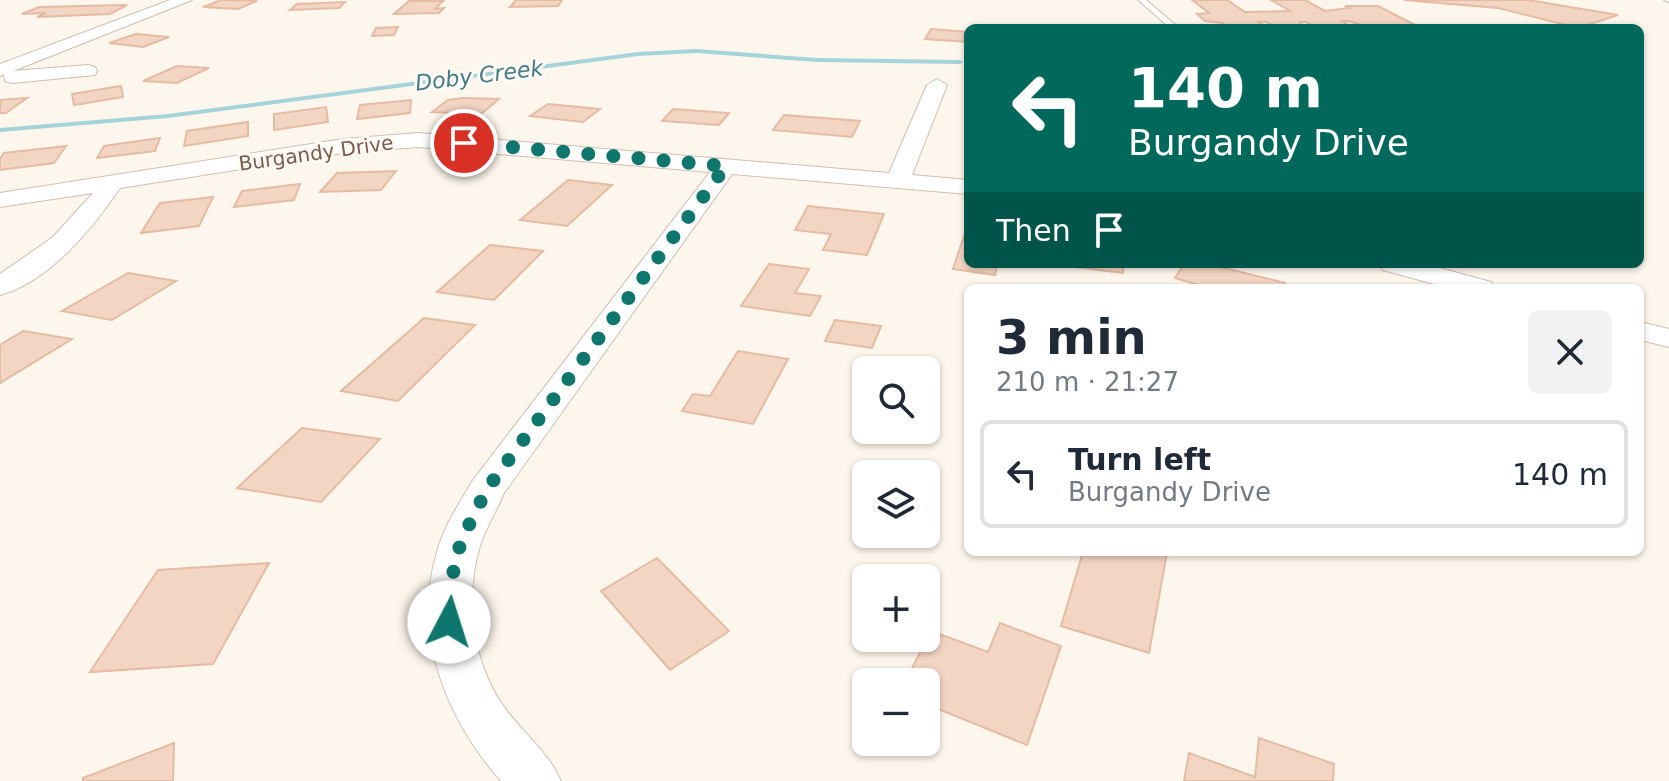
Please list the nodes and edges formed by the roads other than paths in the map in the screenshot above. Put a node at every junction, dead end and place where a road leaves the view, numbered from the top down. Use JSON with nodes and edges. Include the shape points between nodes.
{"nodes":[{"id":1,"x":184,"y":0,"type":"edge"},
{"id":2,"x":1142,"y":0,"type":"edge"},
{"id":3,"x":1170,"y":24,"type":"edge"},
{"id":4,"x":0,"y":70,"type":"edge"},
{"id":5,"x":88,"y":71,"type":"dead end"},
{"id":6,"x":0,"y":78,"type":"edge"},
{"id":7,"x":937,"y":85,"type":"dead end"},
{"id":8,"x":726,"y":166,"type":"junction"},
{"id":9,"x":898,"y":181,"type":"junction"},
{"id":10,"x":111,"y":184,"type":"junction"},
{"id":11,"x":964,"y":187,"type":"edge"},
{"id":12,"x":0,"y":200,"type":"edge"},
{"id":13,"x":1408,"y":268,"type":"edge"},
{"id":14,"x":1466,"y":284,"type":"edge"},
{"id":15,"x":0,"y":286,"type":"edge"},
{"id":16,"x":1644,"y":332,"type":"edge"},
{"id":17,"x":1669,"y":338,"type":"edge"},
{"id":18,"x":535,"y":781,"type":"edge"}],
"edges":[{"from":1,"to":4,"type":"street"},
{"from":2,"to":3,"type":"lane"},
{"from":5,"to":6,"type":"street"},
{"from":7,"to":9,"type":"street"},
{"from":8,"to":9,"type":"street","name":"Burgandy Drive"},
{"from":8,"to":10,"type":"street","name":"Burgandy Drive","via":[[400,140]]},
{"from":8,"to":18,"type":"street","via":[[487,489],[462,539],[449,622],[456,663],[484,724]]},
{"from":9,"to":11,"type":"street","name":"Burgandy Drive"},
{"from":10,"to":12,"type":"street","name":"Burgandy Drive"},
{"from":10,"to":15,"type":"street","via":[[65,243]]},
{"from":13,"to":14,"type":"street"},
{"from":16,"to":17,"type":"street"}]}
